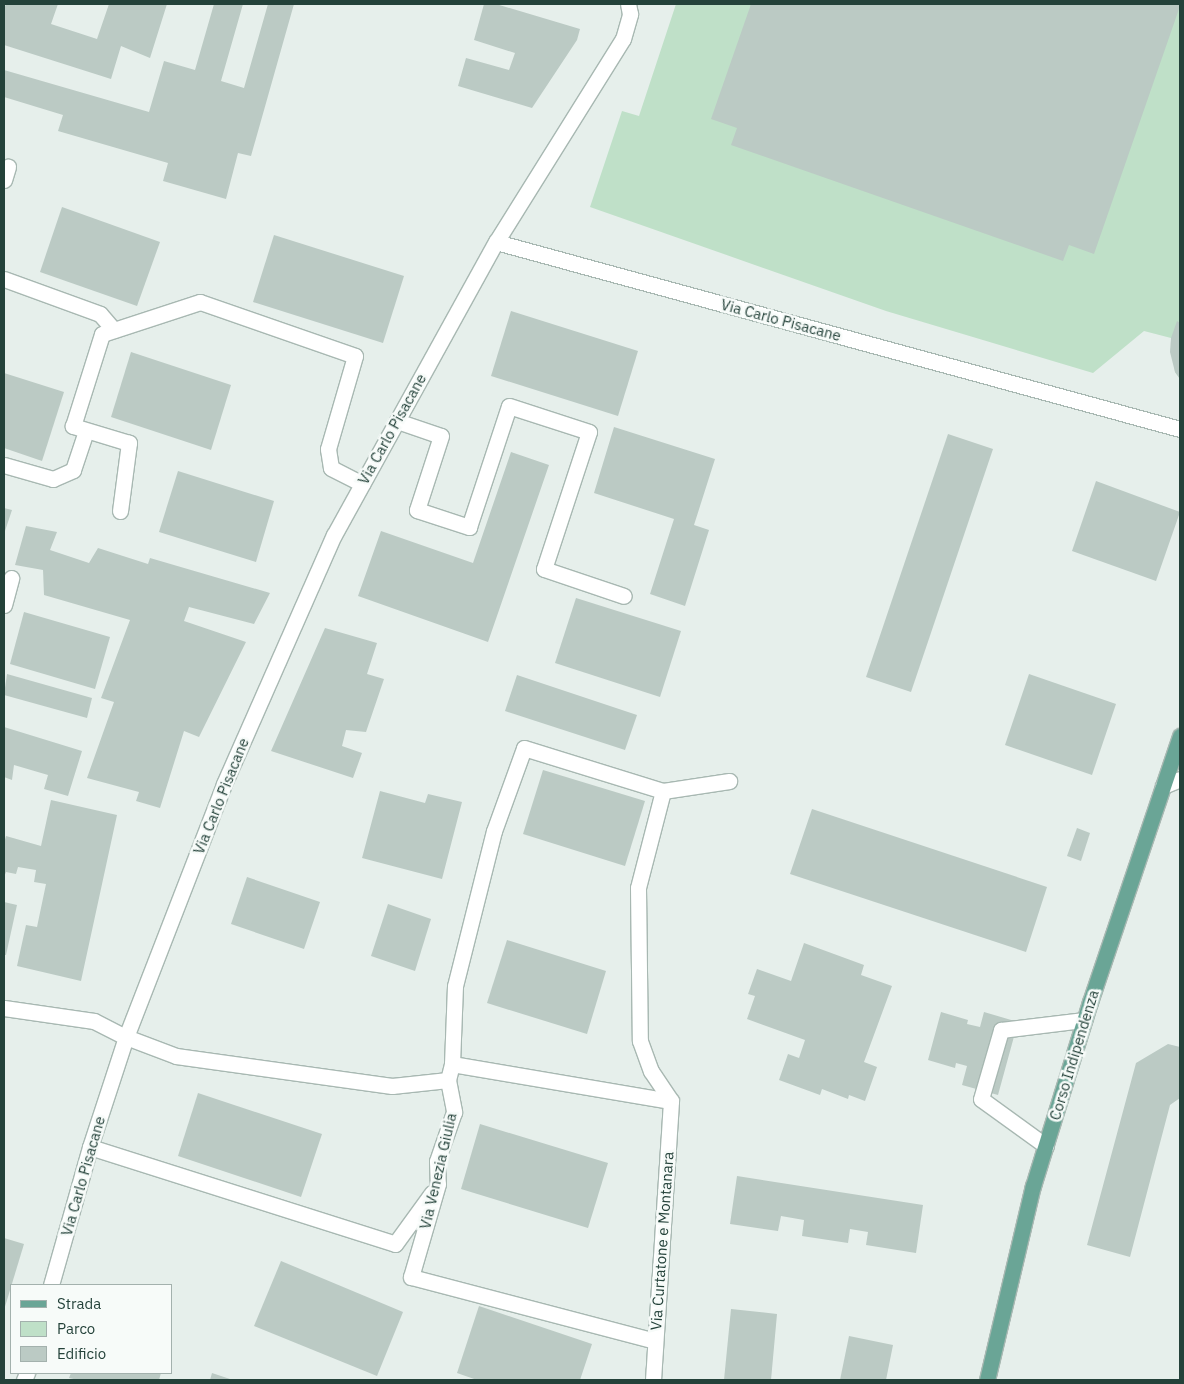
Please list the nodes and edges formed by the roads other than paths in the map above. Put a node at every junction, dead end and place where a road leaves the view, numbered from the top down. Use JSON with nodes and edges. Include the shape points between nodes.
{"nodes":[{"id":1,"x":629,"y":9,"type":"edge"},
{"id":2,"x":496,"y":242,"type":"junction"},
{"id":3,"x":4,"y":279,"type":"edge"},
{"id":4,"x":114,"y":330,"type":"junction"},
{"id":5,"x":397,"y":421,"type":"junction"},
{"id":6,"x":1180,"y":429,"type":"edge"},
{"id":7,"x":86,"y":431,"type":"junction"},
{"id":8,"x":4,"y":465,"type":"edge"},
{"id":9,"x":362,"y":484,"type":"junction"},
{"id":10,"x":120,"y":512,"type":"dead end"},
{"id":11,"x":11,"y":578,"type":"dead end"},
{"id":12,"x":624,"y":596,"type":"dead end"},
{"id":13,"x":4,"y":605,"type":"edge"},
{"id":14,"x":1180,"y":736,"type":"edge"},
{"id":15,"x":1180,"y":779,"type":"edge"},
{"id":16,"x":729,"y":781,"type":"dead end"},
{"id":17,"x":1163,"y":786,"type":"junction"},
{"id":18,"x":664,"y":791,"type":"junction"},
{"id":19,"x":4,"y":1008,"type":"edge"},
{"id":20,"x":1084,"y":1020,"type":"junction"},
{"id":21,"x":126,"y":1037,"type":"junction"},
{"id":22,"x":452,"y":1064,"type":"junction"},
{"id":23,"x":448,"y":1080,"type":"junction"},
{"id":24,"x":671,"y":1101,"type":"junction"},
{"id":25,"x":1046,"y":1146,"type":"junction"},
{"id":26,"x":90,"y":1147,"type":"junction"},
{"id":27,"x":438,"y":1184,"type":"junction"},
{"id":28,"x":51,"y":1284,"type":"edge"},
{"id":29,"x":655,"y":1341,"type":"junction"},
{"id":30,"x":653,"y":1380,"type":"edge"},
{"id":31,"x":986,"y":1380,"type":"edge"}],
"edges":[{"from":1,"to":2,"type":"street","via":[[622,39]]},
{"from":2,"to":5,"type":"street","name":"Via Carlo Pisacane"},
{"from":2,"to":6,"type":"street","name":"Via Carlo Pisacane"},
{"from":3,"to":4,"type":"street","via":[[100,314]]},
{"from":4,"to":7,"type":"street","via":[[102,334],[73,426]]},
{"from":4,"to":9,"type":"street","via":[[200,302],[355,356],[328,449],[331,468]]},
{"from":5,"to":9,"type":"street","name":"Via Carlo Pisacane"},
{"from":5,"to":12,"type":"street","via":[[441,436],[417,510],[469,527],[509,406],[589,432],[544,569]]},
{"from":7,"to":8,"type":"street","via":[[74,470],[53,479]]},
{"from":7,"to":10,"type":"street","via":[[129,443]]},
{"from":9,"to":21,"type":"street","name":"Via Carlo Pisacane","via":[[334,535],[224,784]]},
{"from":11,"to":13,"type":"street"},
{"from":14,"to":17,"type":"main road","name":"Corso Indipendenza"},
{"from":15,"to":17,"type":"street"},
{"from":16,"to":18,"type":"street"},
{"from":17,"to":20,"type":"main road","name":"Corso Indipendenza"},
{"from":18,"to":22,"type":"street","via":[[524,748],[494,831],[455,986]]},
{"from":18,"to":24,"type":"street","via":[[638,888],[640,1041],[651,1071]]},
{"from":19,"to":21,"type":"street","via":[[94,1021]]},
{"from":20,"to":25,"type":"main road","name":"Corso Indipendenza"},
{"from":20,"to":25,"type":"street","via":[[1001,1030],[981,1099]]},
{"from":21,"to":23,"type":"street","via":[[176,1056],[392,1086]]},
{"from":21,"to":26,"type":"street","name":"Via Carlo Pisacane"},
{"from":22,"to":23,"type":"street"},
{"from":22,"to":24,"type":"street"},
{"from":23,"to":27,"type":"street","name":"Via Venezia Giulia","via":[[454,1112],[437,1161]]},
{"from":24,"to":29,"type":"street","name":"Via Curtatone e Montanara"},
{"from":25,"to":31,"type":"main road","name":"Corso Indipendenza","via":[[1033,1186]]},
{"from":26,"to":27,"type":"street","via":[[395,1244]]},
{"from":26,"to":28,"type":"street","name":"Via Carlo Pisacane"},
{"from":27,"to":29,"type":"street","name":"Via Venezia Giulia","via":[[411,1277]]},
{"from":29,"to":30,"type":"street","name":"Via Curtatone e Montanara"}]}
